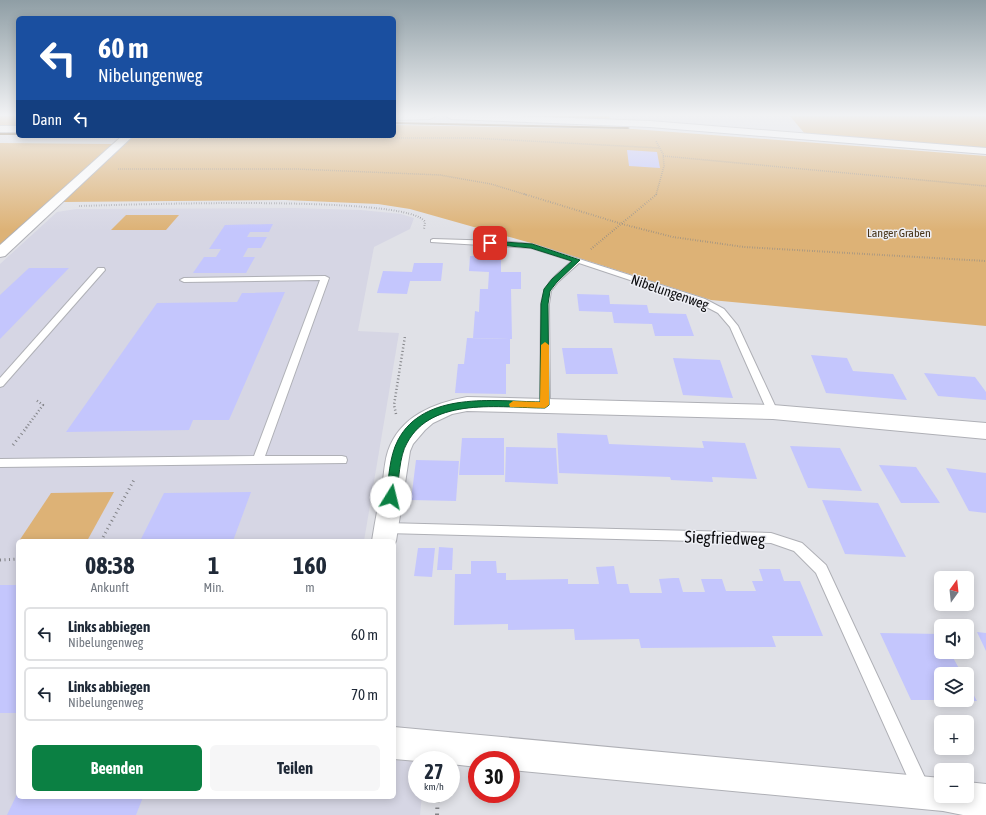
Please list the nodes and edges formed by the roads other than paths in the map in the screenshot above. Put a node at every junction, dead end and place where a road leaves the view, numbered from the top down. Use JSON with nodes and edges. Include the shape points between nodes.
{"nodes":[{"id":1,"x":108,"y":154,"type":"edge"},
{"id":2,"x":433,"y":241,"type":"road end"},
{"id":3,"x":0,"y":253,"type":"edge"},
{"id":4,"x":577,"y":260,"type":"junction"},
{"id":5,"x":101,"y":270,"type":"dead end"},
{"id":6,"x":184,"y":280,"type":"dead end"},
{"id":7,"x":0,"y":384,"type":"edge"},
{"id":8,"x":545,"y":405,"type":"junction"},
{"id":9,"x":773,"y":412,"type":"junction"},
{"id":10,"x":986,"y":431,"type":"edge"},
{"id":11,"x":342,"y":460,"type":"dead end"},
{"id":12,"x":258,"y":461,"type":"junction"},
{"id":13,"x":0,"y":463,"type":"edge"},
{"id":14,"x":385,"y":534,"type":"edge"},
{"id":15,"x":396,"y":743,"type":"edge"},
{"id":16,"x":934,"y":789,"type":"edge"},
{"id":17,"x":934,"y":795,"type":"edge"},
{"id":18,"x":974,"y":800,"type":"edge"},
{"id":19,"x":986,"y":801,"type":"edge"}],
"edges":[{"from":1,"to":3,"type":"street"},
{"from":2,"to":4,"type":"lane","name":"Nibelungenweg","via":[[532,246]]},
{"from":4,"to":8,"type":"lane","via":[[546,291]]},
{"from":4,"to":9,"type":"lane","name":"Nibelungenweg","via":[[702,301],[721,311],[734,326]]},
{"from":5,"to":7,"type":"lane"},
{"from":6,"to":12,"type":"lane","via":[[325,278]]},
{"from":8,"to":9,"type":"street"},
{"from":8,"to":14,"type":"street","via":[[467,404],[448,407],[428,416],[402,441]]},
{"from":9,"to":10,"type":"street"},
{"from":11,"to":12,"type":"lane"},
{"from":12,"to":13,"type":"lane"},
{"from":14,"to":16,"type":"lane","name":"Siegfriedweg","via":[[771,538],[798,547],[821,569]]},
{"from":15,"to":17,"type":"street"},
{"from":18,"to":19,"type":"street"}]}
